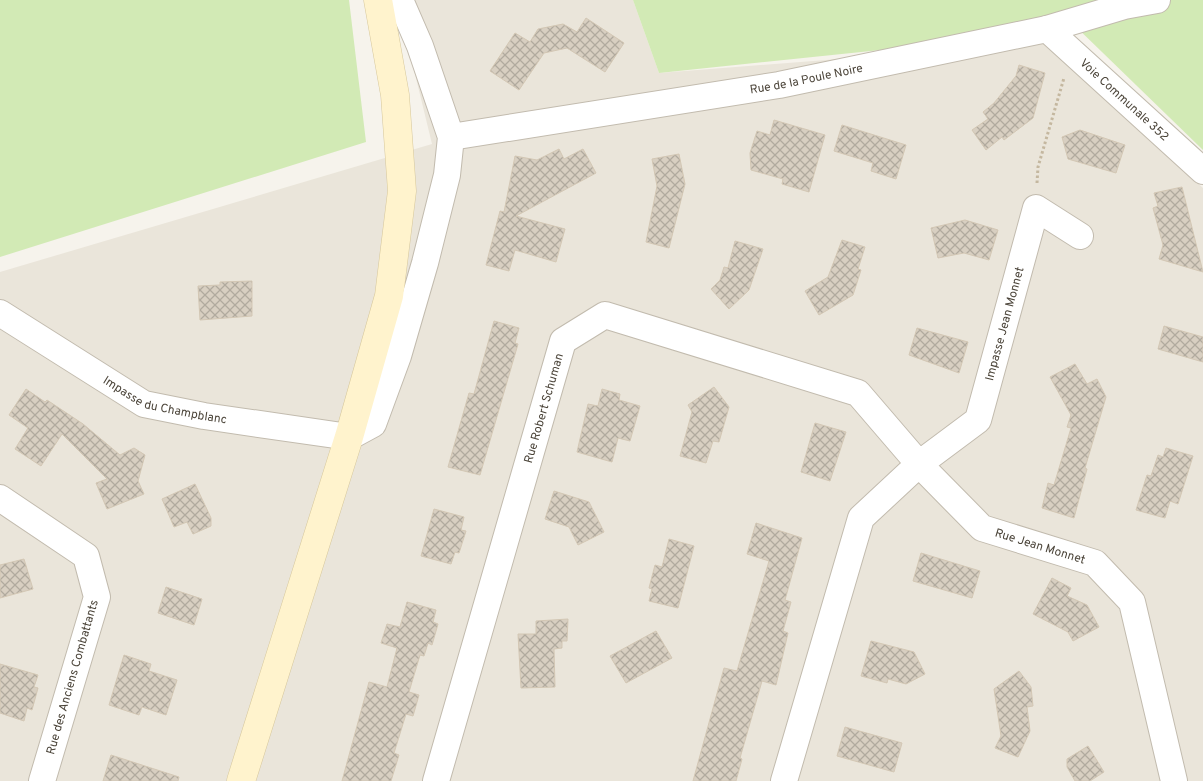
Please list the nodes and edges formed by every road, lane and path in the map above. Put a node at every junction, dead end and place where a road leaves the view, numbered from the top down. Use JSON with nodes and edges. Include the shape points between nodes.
{"nodes":[{"id":1,"x":378,"y":0,"type":"edge"},
{"id":2,"x":400,"y":0,"type":"edge"},
{"id":3,"x":1156,"y":0,"type":"edge"},
{"id":4,"x":1047,"y":29,"type":"junction"},
{"id":5,"x":1072,"y":51,"type":"junction"},
{"id":6,"x":451,"y":137,"type":"junction"},
{"id":7,"x":1038,"y":167,"type":"dead end"},
{"id":8,"x":1203,"y":171,"type":"edge"},
{"id":9,"x":1080,"y":236,"type":"dead end"},
{"id":10,"x":0,"y":313,"type":"edge"},
{"id":11,"x":349,"y":437,"type":"junction"},
{"id":12,"x":919,"y":464,"type":"junction"},
{"id":13,"x":0,"y":498,"type":"edge"},
{"id":14,"x":42,"y":781,"type":"edge"},
{"id":15,"x":241,"y":781,"type":"edge"},
{"id":16,"x":436,"y":781,"type":"edge"},
{"id":17,"x":784,"y":781,"type":"edge"},
{"id":18,"x":1174,"y":781,"type":"edge"}],
"edges":[{"from":1,"to":11,"type":"main road","via":[[395,95],[402,191],[389,296]]},
{"from":2,"to":6,"type":"street","via":[[420,46]]},
{"from":3,"to":4,"type":"street","name":"Rue de la Poule Noire"},
{"from":4,"to":5,"type":"street","name":"Voie Communale 352"},
{"from":4,"to":6,"type":"street","name":"Rue de la Poule Noire","via":[[779,85]]},
{"from":5,"to":7,"type":"path"},
{"from":5,"to":8,"type":"street","name":"Voie Communale 352"},
{"from":6,"to":11,"type":"street","via":[[448,175],[398,356],[373,424]]},
{"from":9,"to":12,"type":"street","name":"Impasse Jean Monnet","via":[[1036,208],[978,420]]},
{"from":10,"to":11,"type":"street","name":"Impasse du Champblanc","via":[[144,404]]},
{"from":11,"to":15,"type":"main road"},
{"from":12,"to":16,"type":"street","name":"Rue Robert Schuman","via":[[858,393],[605,315],[563,341]]},
{"from":12,"to":17,"type":"street","via":[[860,518]]},
{"from":12,"to":18,"type":"street","name":"Rue Jean Monnet","via":[[982,528],[1095,563],[1132,602]]},
{"from":13,"to":14,"type":"street","name":"Rue des Anciens Combattants","via":[[86,556],[97,597]]}]}
